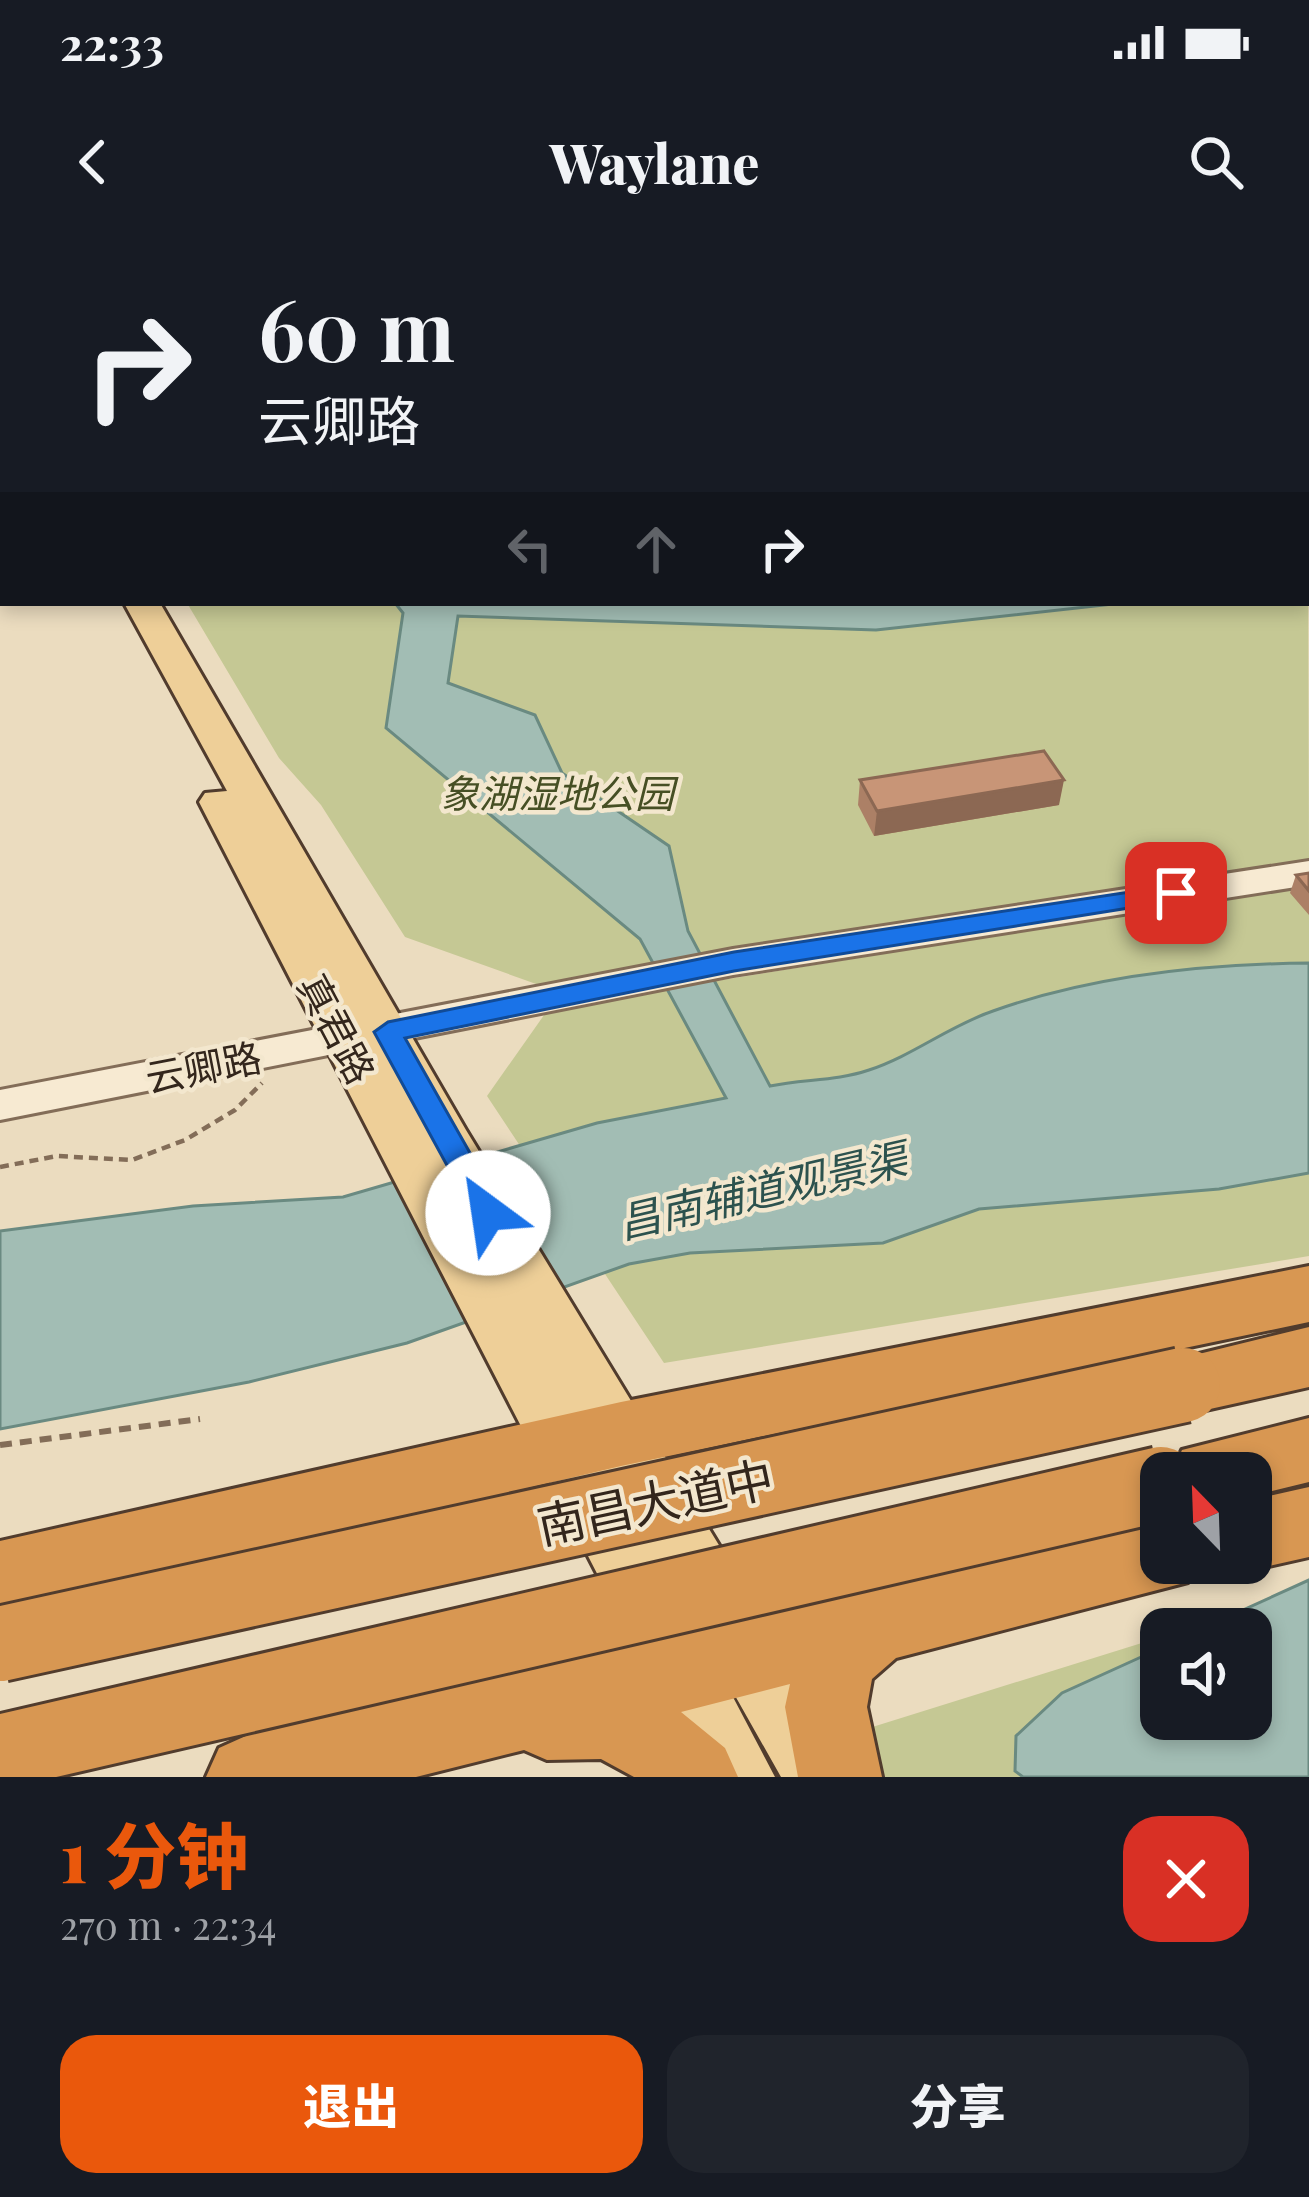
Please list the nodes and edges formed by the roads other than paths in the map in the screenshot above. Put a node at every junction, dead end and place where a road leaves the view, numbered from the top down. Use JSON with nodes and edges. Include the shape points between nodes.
{"nodes":[{"id":1,"x":116,"y":606,"type":"edge"},
{"id":2,"x":144,"y":606,"type":"edge"},
{"id":3,"x":1309,"y":873,"type":"edge"},
{"id":4,"x":388,"y":1032,"type":"junction"},
{"id":5,"x":344,"y":1040,"type":"junction"},
{"id":6,"x":0,"y":1105,"type":"edge"},
{"id":7,"x":428,"y":1153,"type":"junction"},
{"id":8,"x":1309,"y":1294,"type":"edge"},
{"id":9,"x":1309,"y":1357,"type":"edge"},
{"id":10,"x":594,"y":1441,"type":"junction"},
{"id":11,"x":1309,"y":1450,"type":"edge"},
{"id":12,"x":1272,"y":1465,"type":"edge"},
{"id":13,"x":1140,"y":1506,"type":"edge"},
{"id":14,"x":1272,"y":1510,"type":"edge"},
{"id":15,"x":1309,"y":1522,"type":"edge"},
{"id":16,"x":1140,"y":1562,"type":"edge"},
{"id":17,"x":0,"y":1577,"type":"edge"},
{"id":18,"x":878,"y":1623,"type":"junction"},
{"id":19,"x":0,"y":1644,"type":"edge"},
{"id":20,"x":717,"y":1662,"type":"junction"},
{"id":21,"x":483,"y":1720,"type":"junction"},
{"id":22,"x":0,"y":1752,"type":"edge"},
{"id":23,"x":248,"y":1777,"type":"edge"},
{"id":24,"x":696,"y":1777,"type":"edge"},
{"id":25,"x":740,"y":1777,"type":"edge"},
{"id":26,"x":820,"y":1777,"type":"edge"},
{"id":27,"x":840,"y":1777,"type":"edge"}],
"edges":[{"from":1,"to":5,"type":"main road","name":"真君路"},
{"from":2,"to":4,"type":"main road","name":"真君路"},
{"from":3,"to":4,"type":"street","name":"云卿路","via":[[734,962]]},
{"from":4,"to":5,"type":"street","name":"云卿路"},
{"from":4,"to":7,"type":"main road","name":"真君路"},
{"from":5,"to":6,"type":"street","name":"云卿路"},
{"from":5,"to":7,"type":"main road","name":"真君路"},
{"from":7,"to":10,"type":"main road","name":"真君路"},
{"from":8,"to":10,"type":"highway"},
{"from":9,"to":19,"type":"highway","name":"南昌大道中","bridge":true},
{"from":10,"to":17,"type":"highway"},
{"from":10,"to":20,"type":"main road","name":"真君路"},
{"from":11,"to":12,"type":"highway"},
{"from":13,"to":22,"type":"highway","bridge":true},
{"from":14,"to":15,"type":"highway"},
{"from":16,"to":18,"type":"highway"},
{"from":18,"to":20,"type":"highway"},
{"from":18,"to":27,"type":"highway","via":[[836,1658],[826,1707]]},
{"from":20,"to":21,"type":"highway"},
{"from":20,"to":25,"type":"main road"},
{"from":20,"to":26,"type":"main road"},
{"from":21,"to":23,"type":"highway"},
{"from":21,"to":24,"type":"highway","via":[[607,1718],[660,1745]]}]}
